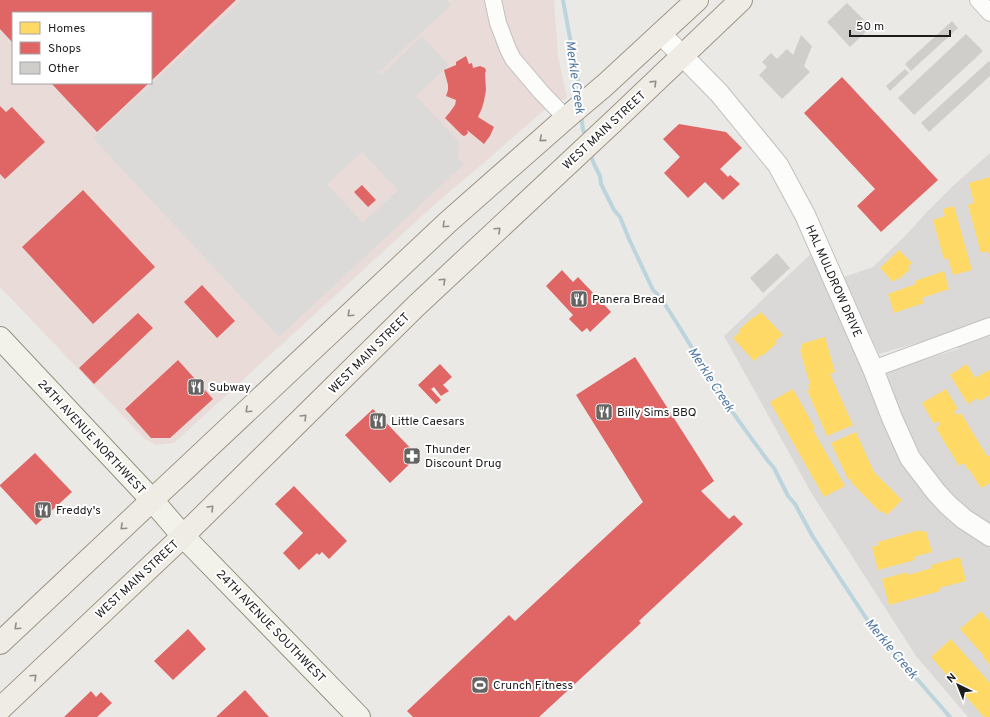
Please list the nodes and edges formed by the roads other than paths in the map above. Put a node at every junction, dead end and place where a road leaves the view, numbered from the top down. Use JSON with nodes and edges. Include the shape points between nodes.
{"nodes":[{"id":1,"x":493,"y":0,"type":"edge"},
{"id":2,"x":697,"y":0,"type":"edge"},
{"id":3,"x":740,"y":0,"type":"edge"},
{"id":4,"x":978,"y":0,"type":"edge"},
{"id":5,"x":990,"y":13,"type":"edge"},
{"id":6,"x":660,"y":34,"type":"junction"},
{"id":7,"x":682,"y":56,"type":"junction"},
{"id":8,"x":569,"y":116,"type":"junction"},
{"id":9,"x":990,"y":326,"type":"edge"},
{"id":10,"x":0,"y":338,"type":"edge"},
{"id":11,"x":873,"y":369,"type":"junction"},
{"id":12,"x":152,"y":500,"type":"junction"},
{"id":13,"x":183,"y":536,"type":"junction"},
{"id":14,"x":990,"y":536,"type":"edge"},
{"id":15,"x":0,"y":643,"type":"edge"},
{"id":16,"x":0,"y":709,"type":"edge"},
{"id":17,"x":359,"y":717,"type":"edge"}],
"edges":[{"from":1,"to":8,"type":"street","via":[[498,23],[513,59],[541,92]]},
{"from":2,"to":6,"type":"main road"},
{"from":3,"to":7,"type":"main road","name":"WEST MAIN STREET"},
{"from":4,"to":5,"type":"street"},
{"from":6,"to":7,"type":"street","name":"HAL MULDROW DRIVE"},
{"from":6,"to":8,"type":"main road"},
{"from":7,"to":11,"type":"street","name":"HAL MULDROW DRIVE","via":[[719,93],[778,165],[805,216]]},
{"from":13,"to":7,"type":"main road","name":"WEST MAIN STREET","one_way":true,"via":[[416,306]]},
{"from":8,"to":12,"type":"main road","one_way":true,"via":[[448,222]]},
{"from":9,"to":11,"type":"street"},
{"from":10,"to":12,"type":"main road","name":"24TH AVENUE NORTHWEST"},
{"from":11,"to":14,"type":"street","name":"HAL MULDROW DRIVE","via":[[910,458],[953,510]]},
{"from":12,"to":13,"type":"main road","name":"24TH AVENUE NORTHWEST"},
{"from":12,"to":15,"type":"main road","one_way":true},
{"from":16,"to":13,"type":"main road","name":"WEST MAIN STREET","one_way":true},
{"from":13,"to":17,"type":"main road","name":"24TH AVENUE SOUTHWEST"}]}
